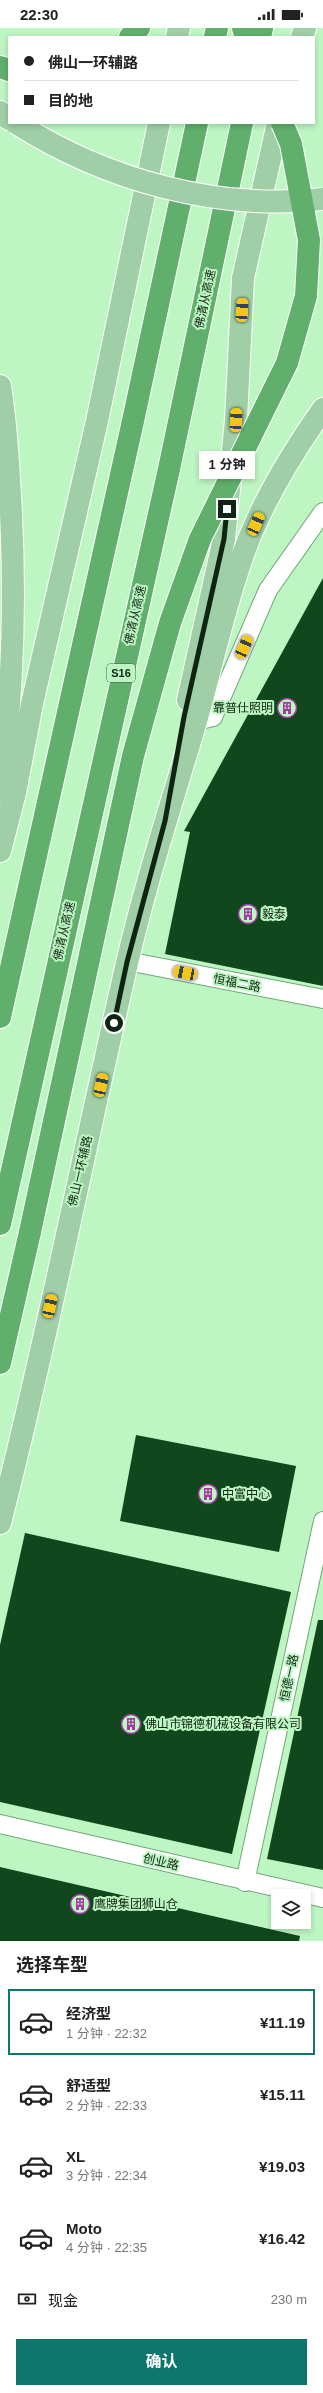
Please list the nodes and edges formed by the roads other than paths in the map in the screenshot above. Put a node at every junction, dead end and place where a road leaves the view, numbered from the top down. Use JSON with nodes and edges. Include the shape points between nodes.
{"nodes":[{"id":1,"x":138,"y":28,"type":"edge"},
{"id":2,"x":131,"y":36,"type":"edge"},
{"id":3,"x":0,"y":112,"type":"edge"},
{"id":4,"x":8,"y":118,"type":"edge"},
{"id":5,"x":18,"y":124,"type":"edge"},
{"id":6,"x":159,"y":124,"type":"edge"},
{"id":7,"x":197,"y":124,"type":"edge"},
{"id":8,"x":242,"y":124,"type":"edge"},
{"id":9,"x":278,"y":124,"type":"edge"},
{"id":10,"x":282,"y":124,"type":"edge"},
{"id":11,"x":323,"y":199,"type":"edge"},
{"id":12,"x":0,"y":386,"type":"edge"},
{"id":13,"x":323,"y":409,"type":"edge"},
{"id":14,"x":0,"y":444,"type":"edge"},
{"id":15,"x":10,"y":494,"type":"junction"},
{"id":16,"x":323,"y":512,"type":"edge"},
{"id":17,"x":196,"y":722,"type":"junction"},
{"id":18,"x":0,"y":794,"type":"edge"},
{"id":19,"x":165,"y":821,"type":"junction"},
{"id":20,"x":0,"y":851,"type":"edge"},
{"id":21,"x":127,"y":962,"type":"junction"},
{"id":22,"x":323,"y":999,"type":"edge"},
{"id":23,"x":0,"y":1017,"type":"edge"},
{"id":24,"x":0,"y":1224,"type":"edge"},
{"id":25,"x":0,"y":1363,"type":"edge"},
{"id":26,"x":323,"y":1520,"type":"edge"},
{"id":27,"x":0,"y":1523,"type":"edge"},
{"id":28,"x":0,"y":1824,"type":"edge"},
{"id":29,"x":245,"y":1882,"type":"junction"},
{"id":30,"x":323,"y":1898,"type":"edge"}],
"edges":[{"from":1,"to":2,"type":"highway"},
{"from":3,"to":4,"type":"main road"},
{"from":5,"to":11,"type":"main road","bridge":true,"via":[[90,162],[168,188],[248,201]]},
{"from":6,"to":20,"type":"main road","via":[[97,422]]},
{"from":7,"to":23,"type":"highway","via":[[134,421]]},
{"from":8,"to":24,"type":"highway","name":"佛清从高速","number":"S16"},
{"from":9,"to":19,"type":"main road","via":[[243,278],[236,420],[224,539],[184,717]]},
{"from":10,"to":25,"type":"highway","bridge":true,"via":[[291,144],[309,240],[306,296],[287,363],[200,539],[170,623],[133,756]]},
{"from":12,"to":15,"type":"main road"},
{"from":13,"to":17,"type":"main road","via":[[262,510],[244,553]]},
{"from":14,"to":15,"type":"main road"},
{"from":15,"to":18,"type":"main road","via":[[11,663]]},
{"from":16,"to":17,"type":"street","via":[[268,590],[213,717]]},
{"from":17,"to":19,"type":"main road"},
{"from":19,"to":21,"type":"main road","name":"佛山一环辅路"},
{"from":21,"to":22,"type":"street","name":"恒福二路"},
{"from":21,"to":27,"type":"main road","name":"佛山一环辅路"},
{"from":26,"to":29,"type":"street","name":"恒德一路"},
{"from":28,"to":29,"type":"street","name":"创业路"},
{"from":29,"to":30,"type":"street","name":"创业路"}]}
